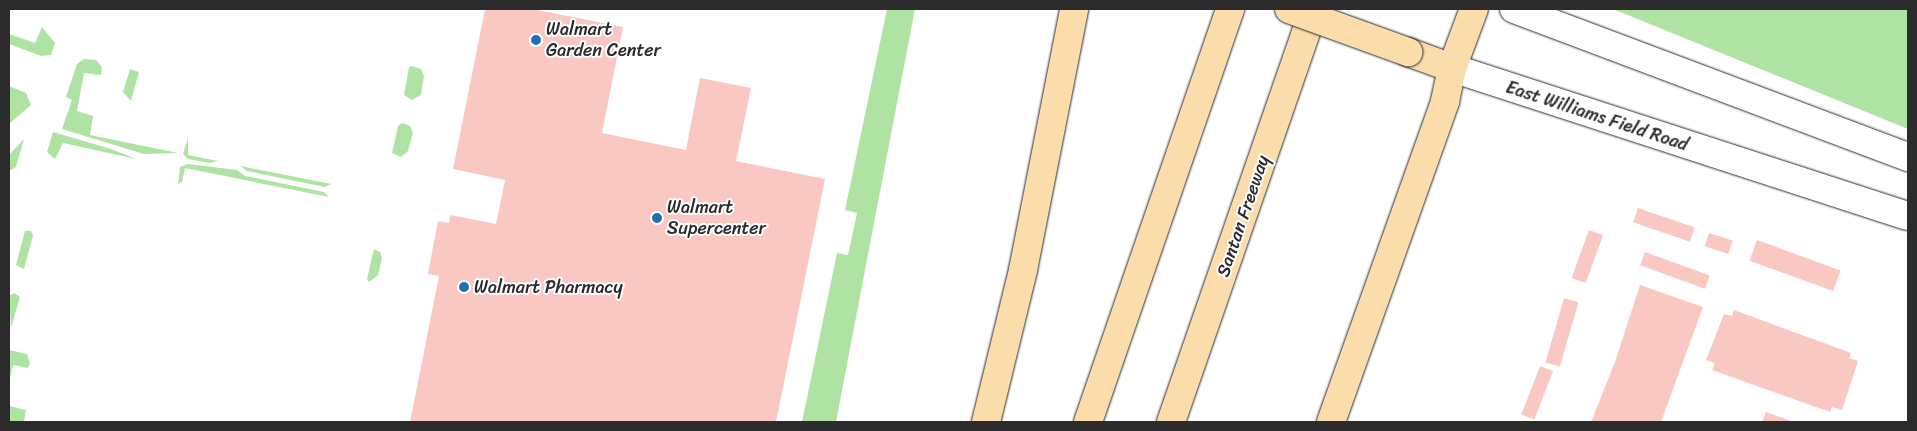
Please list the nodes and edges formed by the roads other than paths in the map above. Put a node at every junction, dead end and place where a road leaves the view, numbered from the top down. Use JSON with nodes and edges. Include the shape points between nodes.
{"nodes":[{"id":1,"x":1074,"y":9,"type":"edge"},
{"id":2,"x":1230,"y":9,"type":"edge"},
{"id":3,"x":1289,"y":9,"type":"edge"},
{"id":4,"x":1314,"y":9,"type":"edge"},
{"id":5,"x":1474,"y":9,"type":"edge"},
{"id":6,"x":1514,"y":9,"type":"edge"},
{"id":7,"x":1452,"y":68,"type":"junction"},
{"id":8,"x":1908,"y":157,"type":"edge"},
{"id":9,"x":1908,"y":216,"type":"edge"},
{"id":10,"x":986,"y":422,"type":"edge"},
{"id":11,"x":1088,"y":422,"type":"edge"},
{"id":12,"x":1171,"y":422,"type":"edge"},
{"id":13,"x":1331,"y":422,"type":"edge"}],
"edges":[{"from":1,"to":10,"type":"main road","via":[[1023,270]]},
{"from":2,"to":11,"type":"main road"},
{"from":3,"to":7,"type":"main road","name":"East Williams Field Road","bridge":true},
{"from":4,"to":12,"type":"main road","name":"Santan Freeway"},
{"from":5,"to":7,"type":"main road"},
{"from":6,"to":8,"type":"main road"},
{"from":7,"to":9,"type":"main road","name":"East Williams Field Road"},
{"from":7,"to":13,"type":"main road","via":[[1446,101]]}]}
